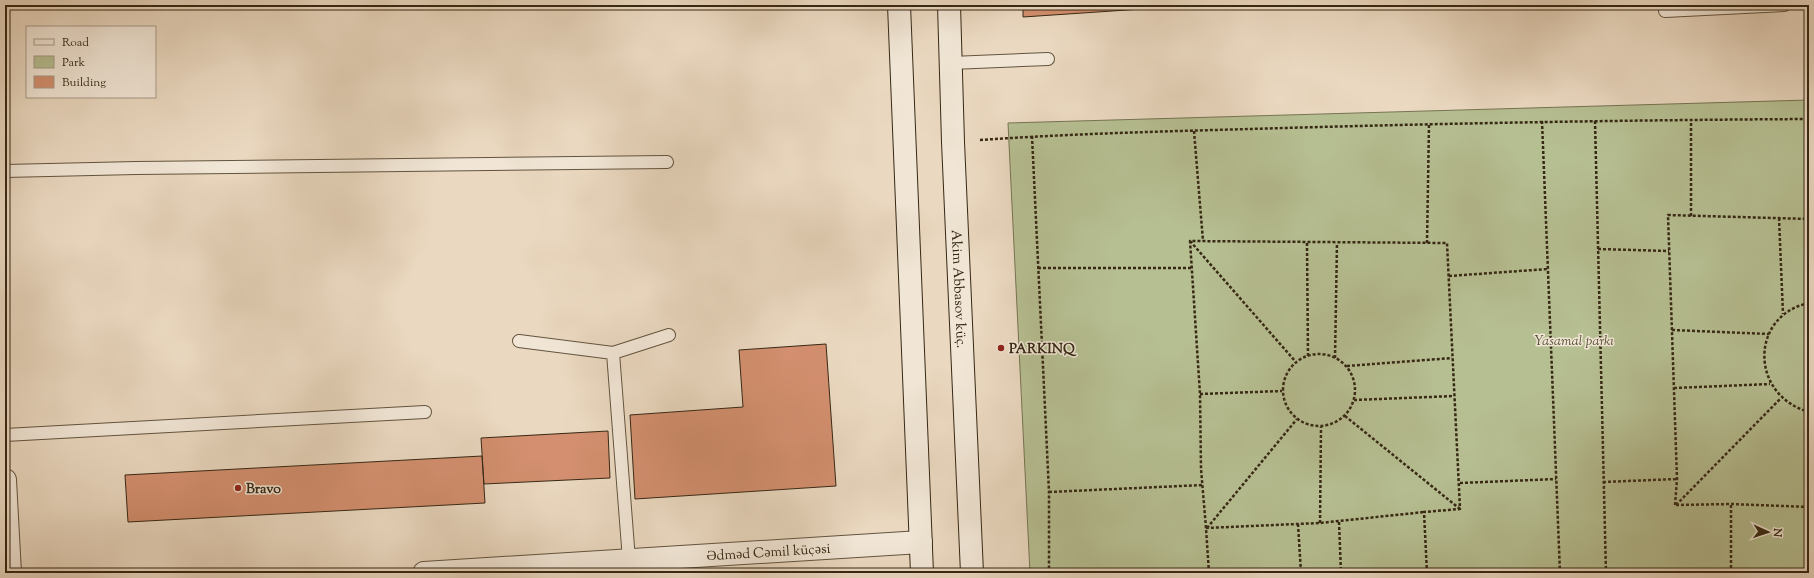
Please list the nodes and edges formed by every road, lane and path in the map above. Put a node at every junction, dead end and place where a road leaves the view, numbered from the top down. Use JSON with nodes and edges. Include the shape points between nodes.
{"nodes":[{"id":1,"x":899,"y":5,"type":"edge"},
{"id":2,"x":949,"y":5,"type":"edge"},
{"id":3,"x":1784,"y":5,"type":"edge"},
{"id":4,"x":1665,"y":10,"type":"dead end"},
{"id":5,"x":1048,"y":59,"type":"dead end"},
{"id":6,"x":951,"y":63,"type":"junction"},
{"id":7,"x":1809,"y":119,"type":"edge"},
{"id":8,"x":1691,"y":120,"type":"junction"},
{"id":9,"x":1542,"y":121,"type":"junction"},
{"id":10,"x":1594,"y":121,"type":"junction"},
{"id":11,"x":1429,"y":124,"type":"junction"},
{"id":12,"x":1194,"y":131,"type":"junction"},
{"id":13,"x":1032,"y":136,"type":"junction"},
{"id":14,"x":953,"y":142,"type":"junction"},
{"id":15,"x":667,"y":162,"type":"dead end"},
{"id":16,"x":5,"y":172,"type":"edge"},
{"id":17,"x":1691,"y":216,"type":"junction"},
{"id":18,"x":1779,"y":218,"type":"junction"},
{"id":19,"x":1809,"y":219,"type":"edge"},
{"id":20,"x":1190,"y":241,"type":"junction"},
{"id":21,"x":1203,"y":241,"type":"junction"},
{"id":22,"x":1307,"y":243,"type":"junction"},
{"id":23,"x":1337,"y":243,"type":"junction"},
{"id":24,"x":1427,"y":243,"type":"junction"},
{"id":25,"x":1598,"y":249,"type":"junction"},
{"id":26,"x":1669,"y":251,"type":"junction"},
{"id":27,"x":1038,"y":268,"type":"junction"},
{"id":28,"x":1192,"y":268,"type":"junction"},
{"id":29,"x":1548,"y":269,"type":"junction"},
{"id":30,"x":1449,"y":276,"type":"junction"},
{"id":31,"x":1809,"y":303,"type":"edge"},
{"id":32,"x":1783,"y":315,"type":"junction"},
{"id":33,"x":1672,"y":330,"type":"junction"},
{"id":34,"x":1769,"y":334,"type":"junction"},
{"id":35,"x":668,"y":336,"type":"dead end"},
{"id":36,"x":518,"y":341,"type":"dead end"},
{"id":37,"x":613,"y":353,"type":"junction"},
{"id":38,"x":1308,"y":356,"type":"junction"},
{"id":39,"x":1335,"y":358,"type":"junction"},
{"id":40,"x":1452,"y":358,"type":"junction"},
{"id":41,"x":1295,"y":361,"type":"junction"},
{"id":42,"x":1347,"y":366,"type":"junction"},
{"id":43,"x":1770,"y":384,"type":"junction"},
{"id":44,"x":1674,"y":388,"type":"junction"},
{"id":45,"x":1282,"y":391,"type":"junction"},
{"id":46,"x":1200,"y":394,"type":"junction"},
{"id":47,"x":1454,"y":396,"type":"junction"},
{"id":48,"x":1781,"y":398,"type":"junction"},
{"id":49,"x":1354,"y":400,"type":"junction"},
{"id":50,"x":425,"y":412,"type":"dead end"},
{"id":51,"x":1809,"y":412,"type":"edge"},
{"id":52,"x":1345,"y":416,"type":"junction"},
{"id":53,"x":1297,"y":419,"type":"junction"},
{"id":54,"x":1321,"y":427,"type":"junction"},
{"id":55,"x":5,"y":435,"type":"edge"},
{"id":56,"x":1556,"y":479,"type":"junction"},
{"id":57,"x":1676,"y":479,"type":"junction"},
{"id":58,"x":5,"y":480,"type":"edge"},
{"id":59,"x":1460,"y":482,"type":"junction"},
{"id":60,"x":1603,"y":482,"type":"junction"},
{"id":61,"x":1203,"y":485,"type":"junction"},
{"id":62,"x":1049,"y":492,"type":"junction"},
{"id":63,"x":1731,"y":504,"type":"junction"},
{"id":64,"x":1675,"y":505,"type":"junction"},
{"id":65,"x":1809,"y":507,"type":"edge"},
{"id":66,"x":1460,"y":509,"type":"junction"},
{"id":67,"x":1424,"y":512,"type":"junction"},
{"id":68,"x":1338,"y":522,"type":"junction"},
{"id":69,"x":1320,"y":523,"type":"junction"},
{"id":70,"x":1298,"y":524,"type":"junction"},
{"id":71,"x":1206,"y":528,"type":"junction"},
{"id":72,"x":921,"y":542,"type":"junction"},
{"id":73,"x":629,"y":560,"type":"junction"},
{"id":74,"x":458,"y":572,"type":"edge"},
{"id":75,"x":10,"y":573,"type":"edge"},
{"id":76,"x":424,"y":573,"type":"edge"},
{"id":77,"x":922,"y":573,"type":"edge"},
{"id":78,"x":972,"y":573,"type":"edge"},
{"id":79,"x":1049,"y":573,"type":"edge"},
{"id":80,"x":1209,"y":573,"type":"edge"},
{"id":81,"x":1301,"y":573,"type":"edge"},
{"id":82,"x":1341,"y":573,"type":"edge"},
{"id":83,"x":1427,"y":573,"type":"edge"},
{"id":84,"x":1560,"y":573,"type":"edge"},
{"id":85,"x":1606,"y":573,"type":"edge"},
{"id":86,"x":1731,"y":573,"type":"edge"}],
"edges":[{"from":1,"to":72,"type":"main road"},
{"from":2,"to":6,"type":"main road","name":"Akim Abbasov küç."},
{"from":3,"to":4,"type":"lane"},
{"from":5,"to":6,"type":"lane"},
{"from":6,"to":14,"type":"main road","name":"Akim Abbasov küç."},
{"from":7,"to":8,"type":"path"},
{"from":8,"to":10,"type":"path"},
{"from":8,"to":17,"type":"path"},
{"from":9,"to":10,"type":"path"},
{"from":9,"to":11,"type":"path"},
{"from":9,"to":29,"type":"path"},
{"from":10,"to":25,"type":"path"},
{"from":11,"to":12,"type":"path"},
{"from":11,"to":24,"type":"path"},
{"from":12,"to":13,"type":"path"},
{"from":12,"to":21,"type":"path"},
{"from":13,"to":14,"type":"path"},
{"from":13,"to":27,"type":"path"},
{"from":14,"to":78,"type":"main road","name":"Akim Abbasov küç."},
{"from":15,"to":16,"type":"lane","via":[[136,168]]},
{"from":17,"to":18,"type":"path"},
{"from":17,"to":26,"type":"path","via":[[1668,215]]},
{"from":18,"to":19,"type":"path"},
{"from":18,"to":32,"type":"path"},
{"from":20,"to":21,"type":"path"},
{"from":20,"to":28,"type":"path"},
{"from":20,"to":41,"type":"path"},
{"from":21,"to":22,"type":"path"},
{"from":22,"to":23,"type":"path"},
{"from":22,"to":38,"type":"path"},
{"from":23,"to":24,"type":"path"},
{"from":23,"to":39,"type":"path"},
{"from":24,"to":30,"type":"path","via":[[1447,243]]},
{"from":25,"to":26,"type":"path"},
{"from":25,"to":60,"type":"path"},
{"from":26,"to":33,"type":"path"},
{"from":27,"to":28,"type":"path"},
{"from":27,"to":62,"type":"path"},
{"from":28,"to":46,"type":"path"},
{"from":29,"to":30,"type":"path"},
{"from":29,"to":56,"type":"path"},
{"from":30,"to":40,"type":"path"},
{"from":31,"to":32,"type":"path","via":[[1799,305]]},
{"from":32,"to":34,"type":"path"},
{"from":33,"to":34,"type":"path"},
{"from":33,"to":44,"type":"path"},
{"from":34,"to":43,"type":"path","via":[[1764,366]]},
{"from":35,"to":37,"type":"lane"},
{"from":36,"to":37,"type":"lane"},
{"from":37,"to":73,"type":"lane"},
{"from":38,"to":39,"type":"path","via":[[1320,354]]},
{"from":38,"to":41,"type":"path"},
{"from":39,"to":42,"type":"path"},
{"from":40,"to":42,"type":"path"},
{"from":40,"to":47,"type":"path"},
{"from":41,"to":45,"type":"path","via":[[1283,382]]},
{"from":42,"to":49,"type":"path","via":[[1354,384]]},
{"from":43,"to":44,"type":"path"},
{"from":43,"to":48,"type":"path"},
{"from":44,"to":57,"type":"path"},
{"from":45,"to":46,"type":"path"},
{"from":45,"to":53,"type":"path","via":[[1286,406]]},
{"from":46,"to":61,"type":"path"},
{"from":47,"to":49,"type":"path"},
{"from":47,"to":59,"type":"path"},
{"from":48,"to":51,"type":"path","via":[[1796,409]]},
{"from":48,"to":64,"type":"path"},
{"from":49,"to":52,"type":"path"},
{"from":50,"to":55,"type":"lane"},
{"from":52,"to":54,"type":"path","via":[[1336,423]]},
{"from":52,"to":66,"type":"path"},
{"from":53,"to":54,"type":"path","via":[[1312,427]]},
{"from":53,"to":71,"type":"path"},
{"from":54,"to":69,"type":"path"},
{"from":56,"to":59,"type":"path"},
{"from":56,"to":84,"type":"path"},
{"from":57,"to":60,"type":"path"},
{"from":57,"to":64,"type":"path"},
{"from":58,"to":75,"type":"main road"},
{"from":59,"to":66,"type":"path"},
{"from":60,"to":85,"type":"path"},
{"from":61,"to":62,"type":"path"},
{"from":61,"to":71,"type":"path"},
{"from":62,"to":79,"type":"path"},
{"from":63,"to":64,"type":"path"},
{"from":63,"to":65,"type":"path"},
{"from":63,"to":86,"type":"path"},
{"from":66,"to":67,"type":"path"},
{"from":67,"to":68,"type":"path"},
{"from":67,"to":83,"type":"path"},
{"from":68,"to":69,"type":"path"},
{"from":68,"to":82,"type":"path"},
{"from":69,"to":70,"type":"path"},
{"from":70,"to":71,"type":"path"},
{"from":70,"to":81,"type":"path"},
{"from":71,"to":80,"type":"path"},
{"from":72,"to":73,"type":"main road","name":"Ədməd Cəmil küçəsi"},
{"from":72,"to":77,"type":"main road"},
{"from":73,"to":74,"type":"main road","name":"Ədməd Cəmil küçəsi"},
{"from":74,"to":76,"type":"main road","name":"Ədməd Cəmil küçəsi"}]}
